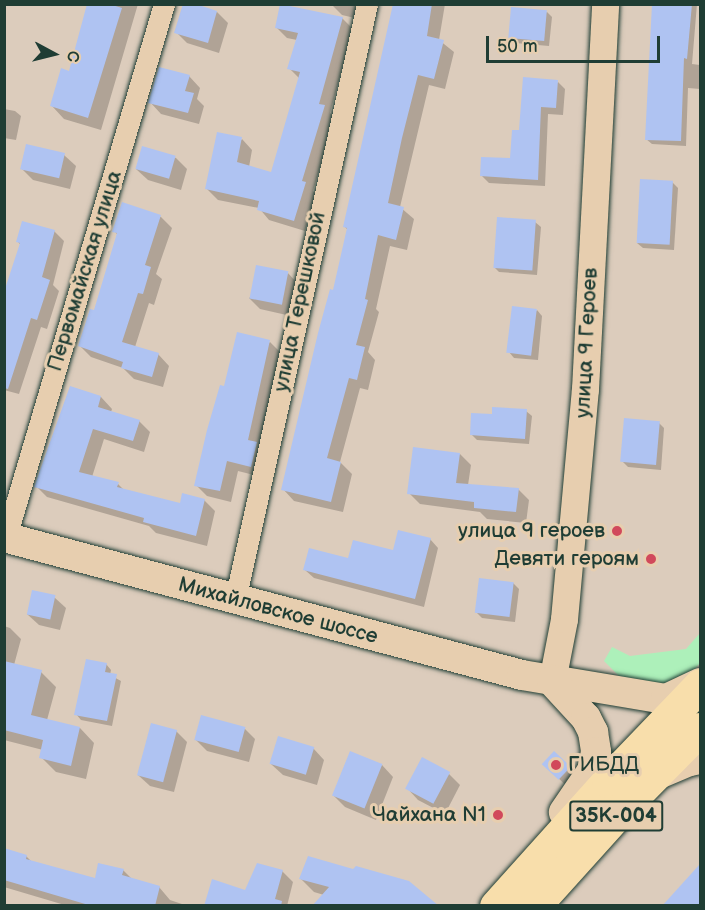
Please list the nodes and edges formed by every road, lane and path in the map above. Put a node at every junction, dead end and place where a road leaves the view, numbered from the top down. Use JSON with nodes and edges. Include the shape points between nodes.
{"nodes":[{"id":1,"x":164,"y":4,"type":"edge"},
{"id":2,"x":367,"y":4,"type":"edge"},
{"id":3,"x":605,"y":4,"type":"edge"},
{"id":4,"x":5,"y":537,"type":"edge"},
{"id":5,"x":235,"y":600,"type":"junction"},
{"id":6,"x":552,"y":681,"type":"junction"},
{"id":7,"x":700,"y":684,"type":"edge"},
{"id":8,"x":700,"y":729,"type":"edge"},
{"id":9,"x":700,"y":759,"type":"edge"},
{"id":10,"x":654,"y":776,"type":"junction"},
{"id":11,"x":526,"y":871,"type":"junction"},
{"id":12,"x":495,"y":906,"type":"edge"},
{"id":13,"x":534,"y":906,"type":"edge"}],
"edges":[{"from":1,"to":4,"type":"street","name":"Первомайская улица"},
{"from":2,"to":5,"type":"street","name":"улица Терешковой"},
{"from":3,"to":6,"type":"street","name":"улица 9 Героев","via":[[585,389],[564,619]]},
{"from":4,"to":5,"type":"main road","name":"Михайловское шоссе"},
{"from":5,"to":6,"type":"main road","name":"Михайловское шоссе"},
{"from":6,"to":7,"type":"main road","name":"Михайловское шоссе","via":[[666,699]]},
{"from":6,"to":11,"type":"main road","name":"Михайловское шоссе","via":[[586,718],[596,752],[592,771]]},
{"from":7,"to":11,"type":"main road","number":"35К-004"},
{"from":8,"to":10,"type":"main road","number":"35К-004"},
{"from":9,"to":10,"type":"main road"},
{"from":10,"to":13,"type":"main road","number":"35К-004"},
{"from":11,"to":12,"type":"main road","number":"35К-004"}]}
